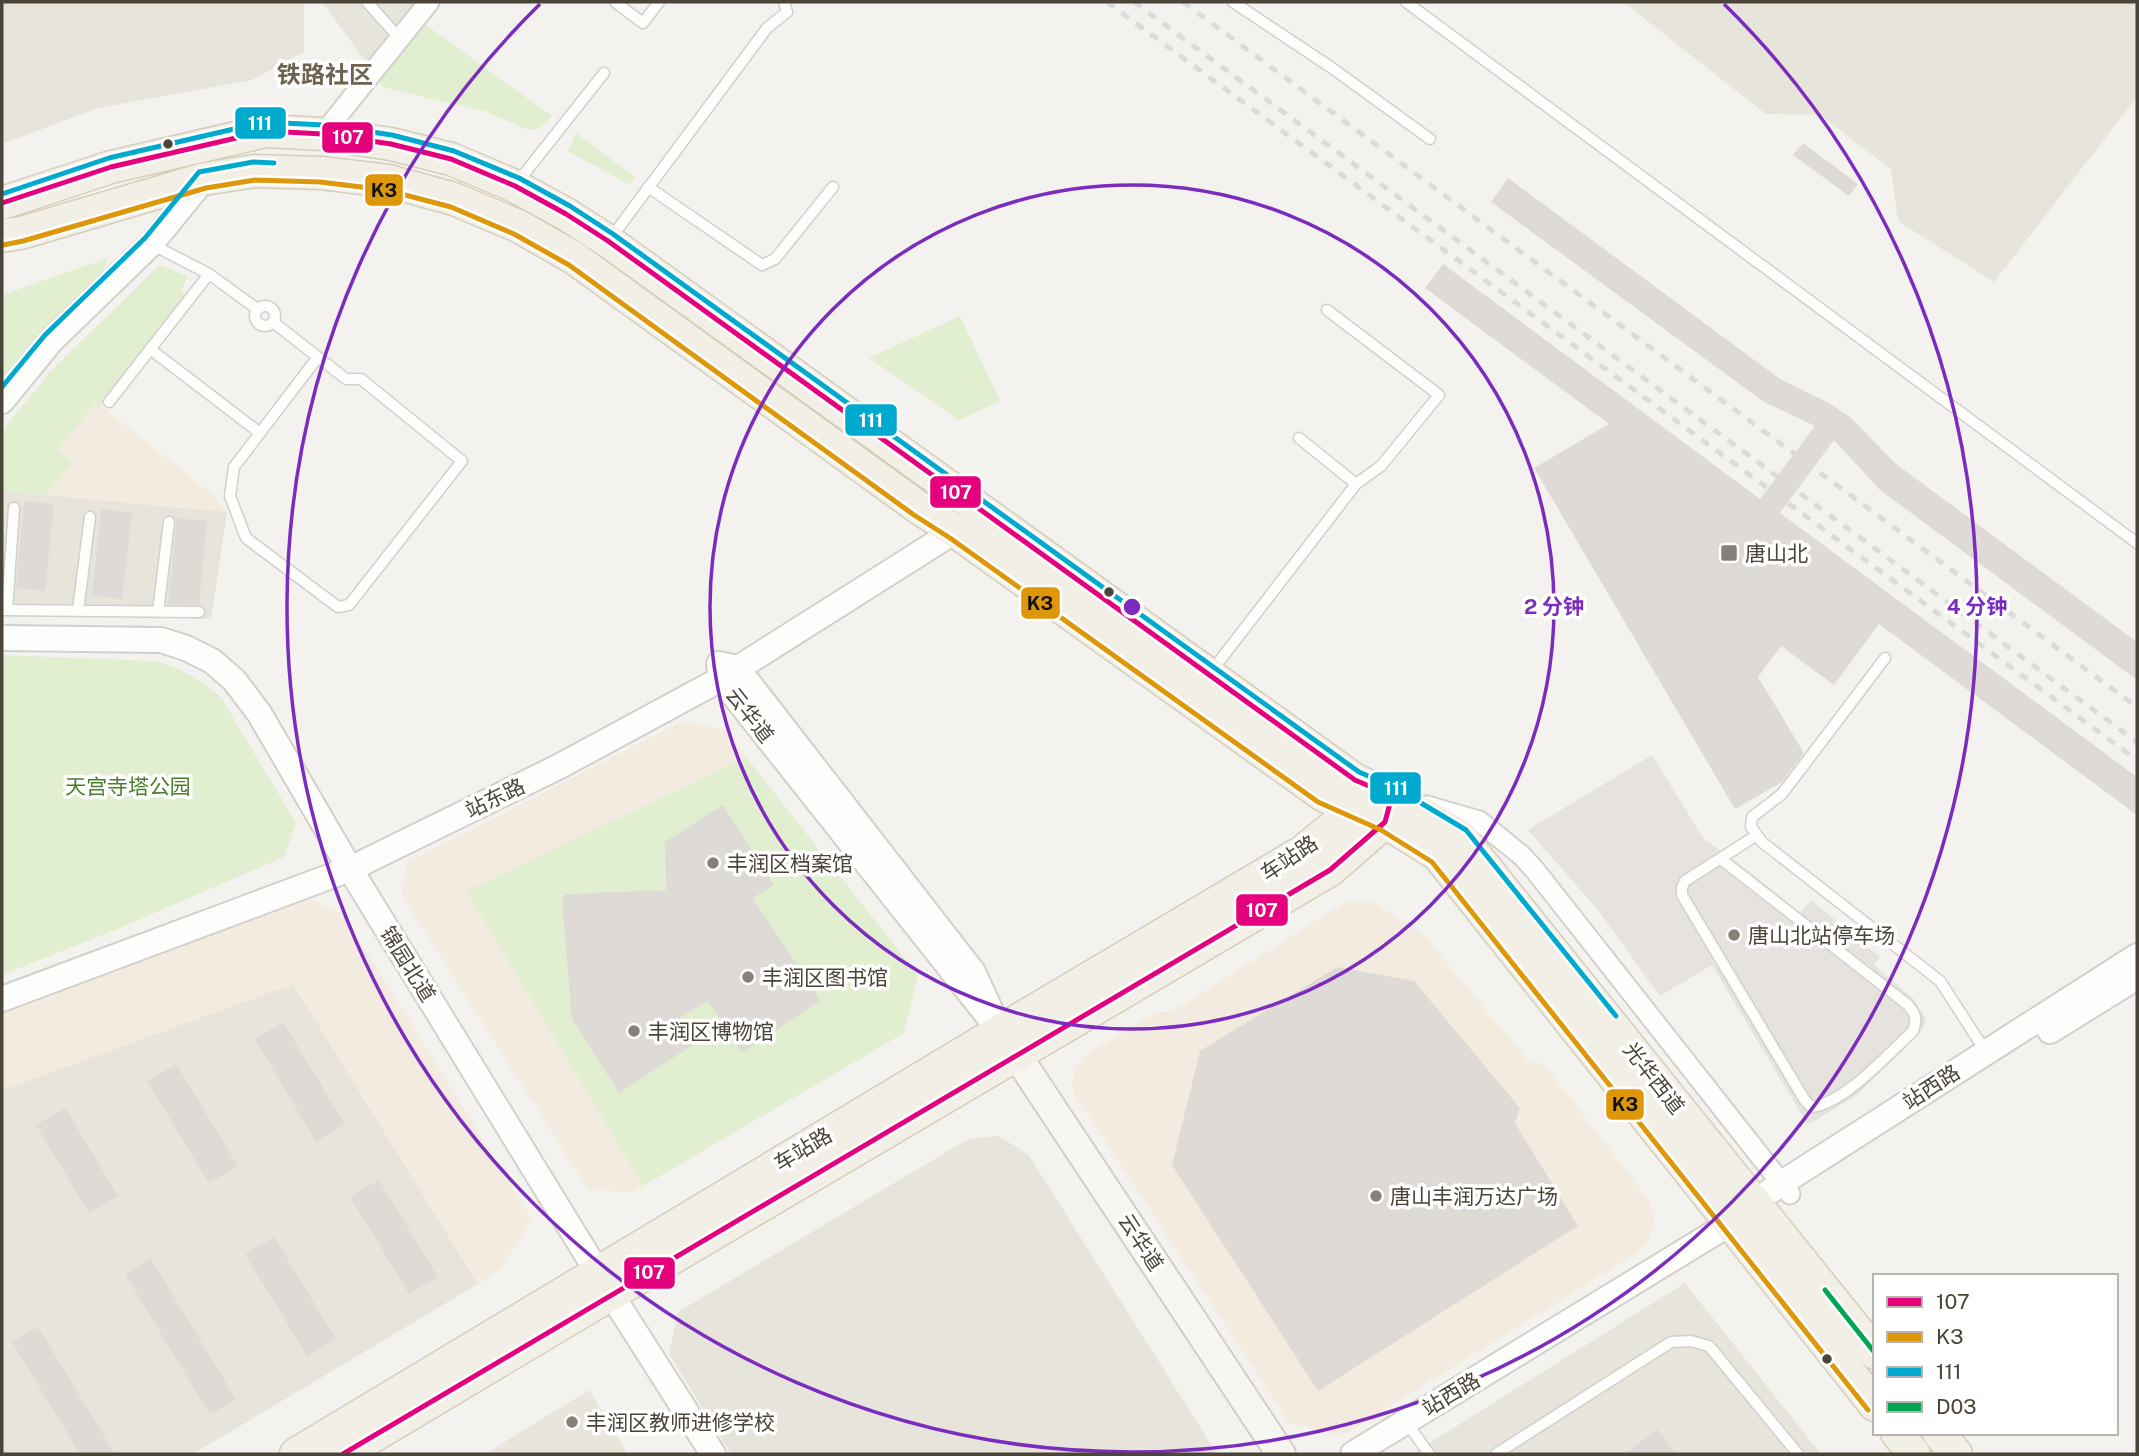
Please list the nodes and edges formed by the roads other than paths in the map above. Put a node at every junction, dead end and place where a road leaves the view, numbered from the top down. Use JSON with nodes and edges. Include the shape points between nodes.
{"nodes":[{"id":1,"x":368,"y":2,"type":"edge"},
{"id":2,"x":429,"y":2,"type":"edge"},
{"id":3,"x":615,"y":2,"type":"edge"},
{"id":4,"x":659,"y":2,"type":"edge"},
{"id":5,"x":784,"y":2,"type":"edge"},
{"id":6,"x":1233,"y":2,"type":"edge"},
{"id":7,"x":1406,"y":2,"type":"edge"},
{"id":8,"x":400,"y":39,"type":"junction"},
{"id":9,"x":604,"y":73,"type":"dead end"},
{"id":10,"x":323,"y":134,"type":"junction"},
{"id":11,"x":1430,"y":139,"type":"dead end"},
{"id":12,"x":204,"y":179,"type":"junction"},
{"id":13,"x":515,"y":186,"type":"junction"},
{"id":14,"x":648,"y":187,"type":"junction"},
{"id":15,"x":833,"y":187,"type":"dead end"},
{"id":16,"x":2,"y":202,"type":"edge"},
{"id":17,"x":2,"y":236,"type":"edge"},
{"id":18,"x":608,"y":242,"type":"junction"},
{"id":19,"x":151,"y":244,"type":"junction"},
{"id":20,"x":209,"y":274,"type":"junction"},
{"id":21,"x":1327,"y":310,"type":"dead end"},
{"id":22,"x":150,"y":349,"type":"junction"},
{"id":23,"x":318,"y":357,"type":"junction"},
{"id":24,"x":2,"y":401,"type":"edge"},
{"id":25,"x":109,"y":402,"type":"dead end"},
{"id":26,"x":260,"y":433,"type":"junction"},
{"id":27,"x":1299,"y":438,"type":"dead end"},
{"id":28,"x":929,"y":473,"type":"junction"},
{"id":29,"x":1356,"y":484,"type":"junction"},
{"id":30,"x":14,"y":508,"type":"dead end"},
{"id":31,"x":90,"y":517,"type":"dead end"},
{"id":32,"x":938,"y":520,"type":"junction"},
{"id":33,"x":169,"y":522,"type":"dead end"},
{"id":34,"x":2137,"y":542,"type":"edge"},
{"id":35,"x":4,"y":610,"type":"edge"},
{"id":36,"x":78,"y":610,"type":"junction"},
{"id":37,"x":158,"y":612,"type":"junction"},
{"id":38,"x":199,"y":612,"type":"dead end"},
{"id":39,"x":2,"y":638,"type":"edge"},
{"id":40,"x":1885,"y":658,"type":"dead end"},
{"id":41,"x":726,"y":670,"type":"junction"},
{"id":42,"x":1209,"y":675,"type":"junction"},
{"id":43,"x":1389,"y":809,"type":"junction"},
{"id":44,"x":1354,"y":810,"type":"junction"},
{"id":45,"x":1757,"y":835,"type":"junction"},
{"id":46,"x":1721,"y":859,"type":"junction"},
{"id":47,"x":346,"y":863,"type":"junction"},
{"id":48,"x":2137,"y":956,"type":"edge"},
{"id":49,"x":2137,"y":977,"type":"edge"},
{"id":50,"x":2,"y":982,"type":"edge"},
{"id":51,"x":2,"y":999,"type":"edge"},
{"id":52,"x":1009,"y":1043,"type":"junction"},
{"id":53,"x":1991,"y":1058,"type":"junction"},
{"id":54,"x":1786,"y":1188,"type":"junction"},
{"id":55,"x":1757,"y":1208,"type":"junction"},
{"id":56,"x":1729,"y":1224,"type":"junction"},
{"id":57,"x":605,"y":1283,"type":"junction"},
{"id":58,"x":1873,"y":1351,"type":"edge"},
{"id":59,"x":1873,"y":1403,"type":"edge"},
{"id":60,"x":1406,"y":1422,"type":"junction"},
{"id":61,"x":1899,"y":1435,"type":"edge"},
{"id":62,"x":1941,"y":1435,"type":"edge"},
{"id":63,"x":296,"y":1454,"type":"edge"},
{"id":64,"x":343,"y":1454,"type":"edge"},
{"id":65,"x":713,"y":1454,"type":"edge"},
{"id":66,"x":1280,"y":1454,"type":"edge"},
{"id":67,"x":1353,"y":1454,"type":"edge"},
{"id":68,"x":1429,"y":1454,"type":"edge"},
{"id":69,"x":1496,"y":1454,"type":"edge"},
{"id":70,"x":1798,"y":1454,"type":"edge"},
{"id":71,"x":1914,"y":1454,"type":"edge"},
{"id":72,"x":1956,"y":1454,"type":"edge"}],
"edges":[{"from":1,"to":8,"type":"lane"},
{"from":2,"to":8,"type":"street"},
{"from":3,"to":4,"type":"lane","via":[[643,23]]},
{"from":5,"to":14,"type":"lane","via":[[787,12],[766,28]]},
{"from":6,"to":11,"type":"lane"},
{"from":7,"to":34,"type":"lane"},
{"from":8,"to":10,"type":"street"},
{"from":9,"to":13,"type":"lane"},
{"from":10,"to":13,"type":"main road","name":"光华西道","via":[[451,159]]},
{"from":10,"to":16,"type":"main road","name":"光华西道","via":[[266,131],[111,167]]},
{"from":12,"to":17,"type":"main road","name":"光华西道"},
{"from":12,"to":19,"type":"street"},
{"from":12,"to":32,"type":"main road","name":"光华西道","via":[[254,171],[388,181],[454,199],[518,226],[575,258]]},
{"from":13,"to":18,"type":"main road","name":"光华西道"},
{"from":14,"to":15,"type":"lane","via":[[762,265],[775,259]]},
{"from":14,"to":18,"type":"lane"},
{"from":18,"to":28,"type":"main road","name":"光华西道"},
{"from":19,"to":20,"type":"lane"},
{"from":19,"to":24,"type":"street","via":[[51,341]]},
{"from":20,"to":22,"type":"lane"},
{"from":20,"to":23,"type":"lane","via":[[257,309],[260,325],[273,322]]},
{"from":21,"to":29,"type":"lane","via":[[1439,395],[1381,466]]},
{"from":22,"to":25,"type":"lane"},
{"from":22,"to":26,"type":"lane"},
{"from":23,"to":26,"type":"lane"},
{"from":23,"to":26,"type":"lane","via":[[346,379],[361,379],[463,461],[349,605],[338,607],[246,538],[230,496],[234,467]]},
{"from":27,"to":29,"type":"lane"},
{"from":28,"to":32,"type":"main road"},
{"from":28,"to":42,"type":"main road","name":"光华西道"},
{"from":29,"to":42,"type":"lane"},
{"from":30,"to":35,"type":"lane"},
{"from":31,"to":36,"type":"lane"},
{"from":32,"to":41,"type":"street","name":"站东路"},
{"from":32,"to":44,"type":"main road","name":"光华西道","via":[[1323,795]]},
{"from":33,"to":37,"type":"lane"},
{"from":35,"to":36,"type":"lane"},
{"from":36,"to":37,"type":"lane"},
{"from":37,"to":38,"type":"lane"},
{"from":39,"to":47,"type":"street","name":"锦园北道","via":[[161,640],[212,661],[234,680],[259,713]]},
{"from":40,"to":45,"type":"lane","via":[[1782,794],[1752,817],[1751,827]]},
{"from":41,"to":47,"type":"street","name":"站东路","via":[[533,763]]},
{"from":41,"to":52,"type":"street","name":"云华道"},
{"from":42,"to":43,"type":"main road","name":"光华西道"},
{"from":43,"to":44,"type":"main road","name":"光华西道"},
{"from":43,"to":52,"type":"main road","name":"车站路","via":[[1330,870]]},
{"from":43,"to":54,"type":"street","via":[[1479,821],[1521,855]]},
{"from":43,"to":55,"type":"main road","name":"光华西道","via":[[1460,836]]},
{"from":43,"to":56,"type":"main road","name":"光华西道","via":[[1438,855]]},
{"from":44,"to":52,"type":"main road","name":"车站路","via":[[1302,852]]},
{"from":45,"to":46,"type":"lane"},
{"from":45,"to":53,"type":"lane","via":[[1940,981]]},
{"from":46,"to":46,"type":"lane","via":[[1914,1012],[1913,1031],[1852,1086],[1821,1106],[1811,1107],[1804,1100],[1682,895],[1685,881]]},
{"from":47,"to":50,"type":"street","name":"站东路"},
{"from":47,"to":51,"type":"street","name":"站东路"},
{"from":47,"to":57,"type":"street","name":"锦园北道"},
{"from":48,"to":53,"type":"street","name":"站西路"},
{"from":49,"to":53,"type":"street","name":"站西路"},
{"from":52,"to":57,"type":"main road","name":"车站路"},
{"from":52,"to":66,"type":"main road","name":"云华道"},
{"from":53,"to":54,"type":"street","name":"站西路"},
{"from":54,"to":55,"type":"street","name":"站西路"},
{"from":55,"to":56,"type":"street","name":"站西路"},
{"from":55,"to":58,"type":"main road","name":"光华西道"},
{"from":56,"to":59,"type":"main road","name":"光华西道"},
{"from":56,"to":60,"type":"street","name":"站西路"},
{"from":57,"to":63,"type":"main road","name":"车站路"},
{"from":57,"to":64,"type":"main road","name":"车站路"},
{"from":57,"to":65,"type":"street","name":"锦园北道"},
{"from":60,"to":67,"type":"street","name":"站西路"},
{"from":60,"to":68,"type":"lane"},
{"from":61,"to":71,"type":"main road"},
{"from":62,"to":72,"type":"main road"},
{"from":69,"to":70,"type":"lane","via":[[1671,1342],[1691,1341],[1709,1346]]}]}
